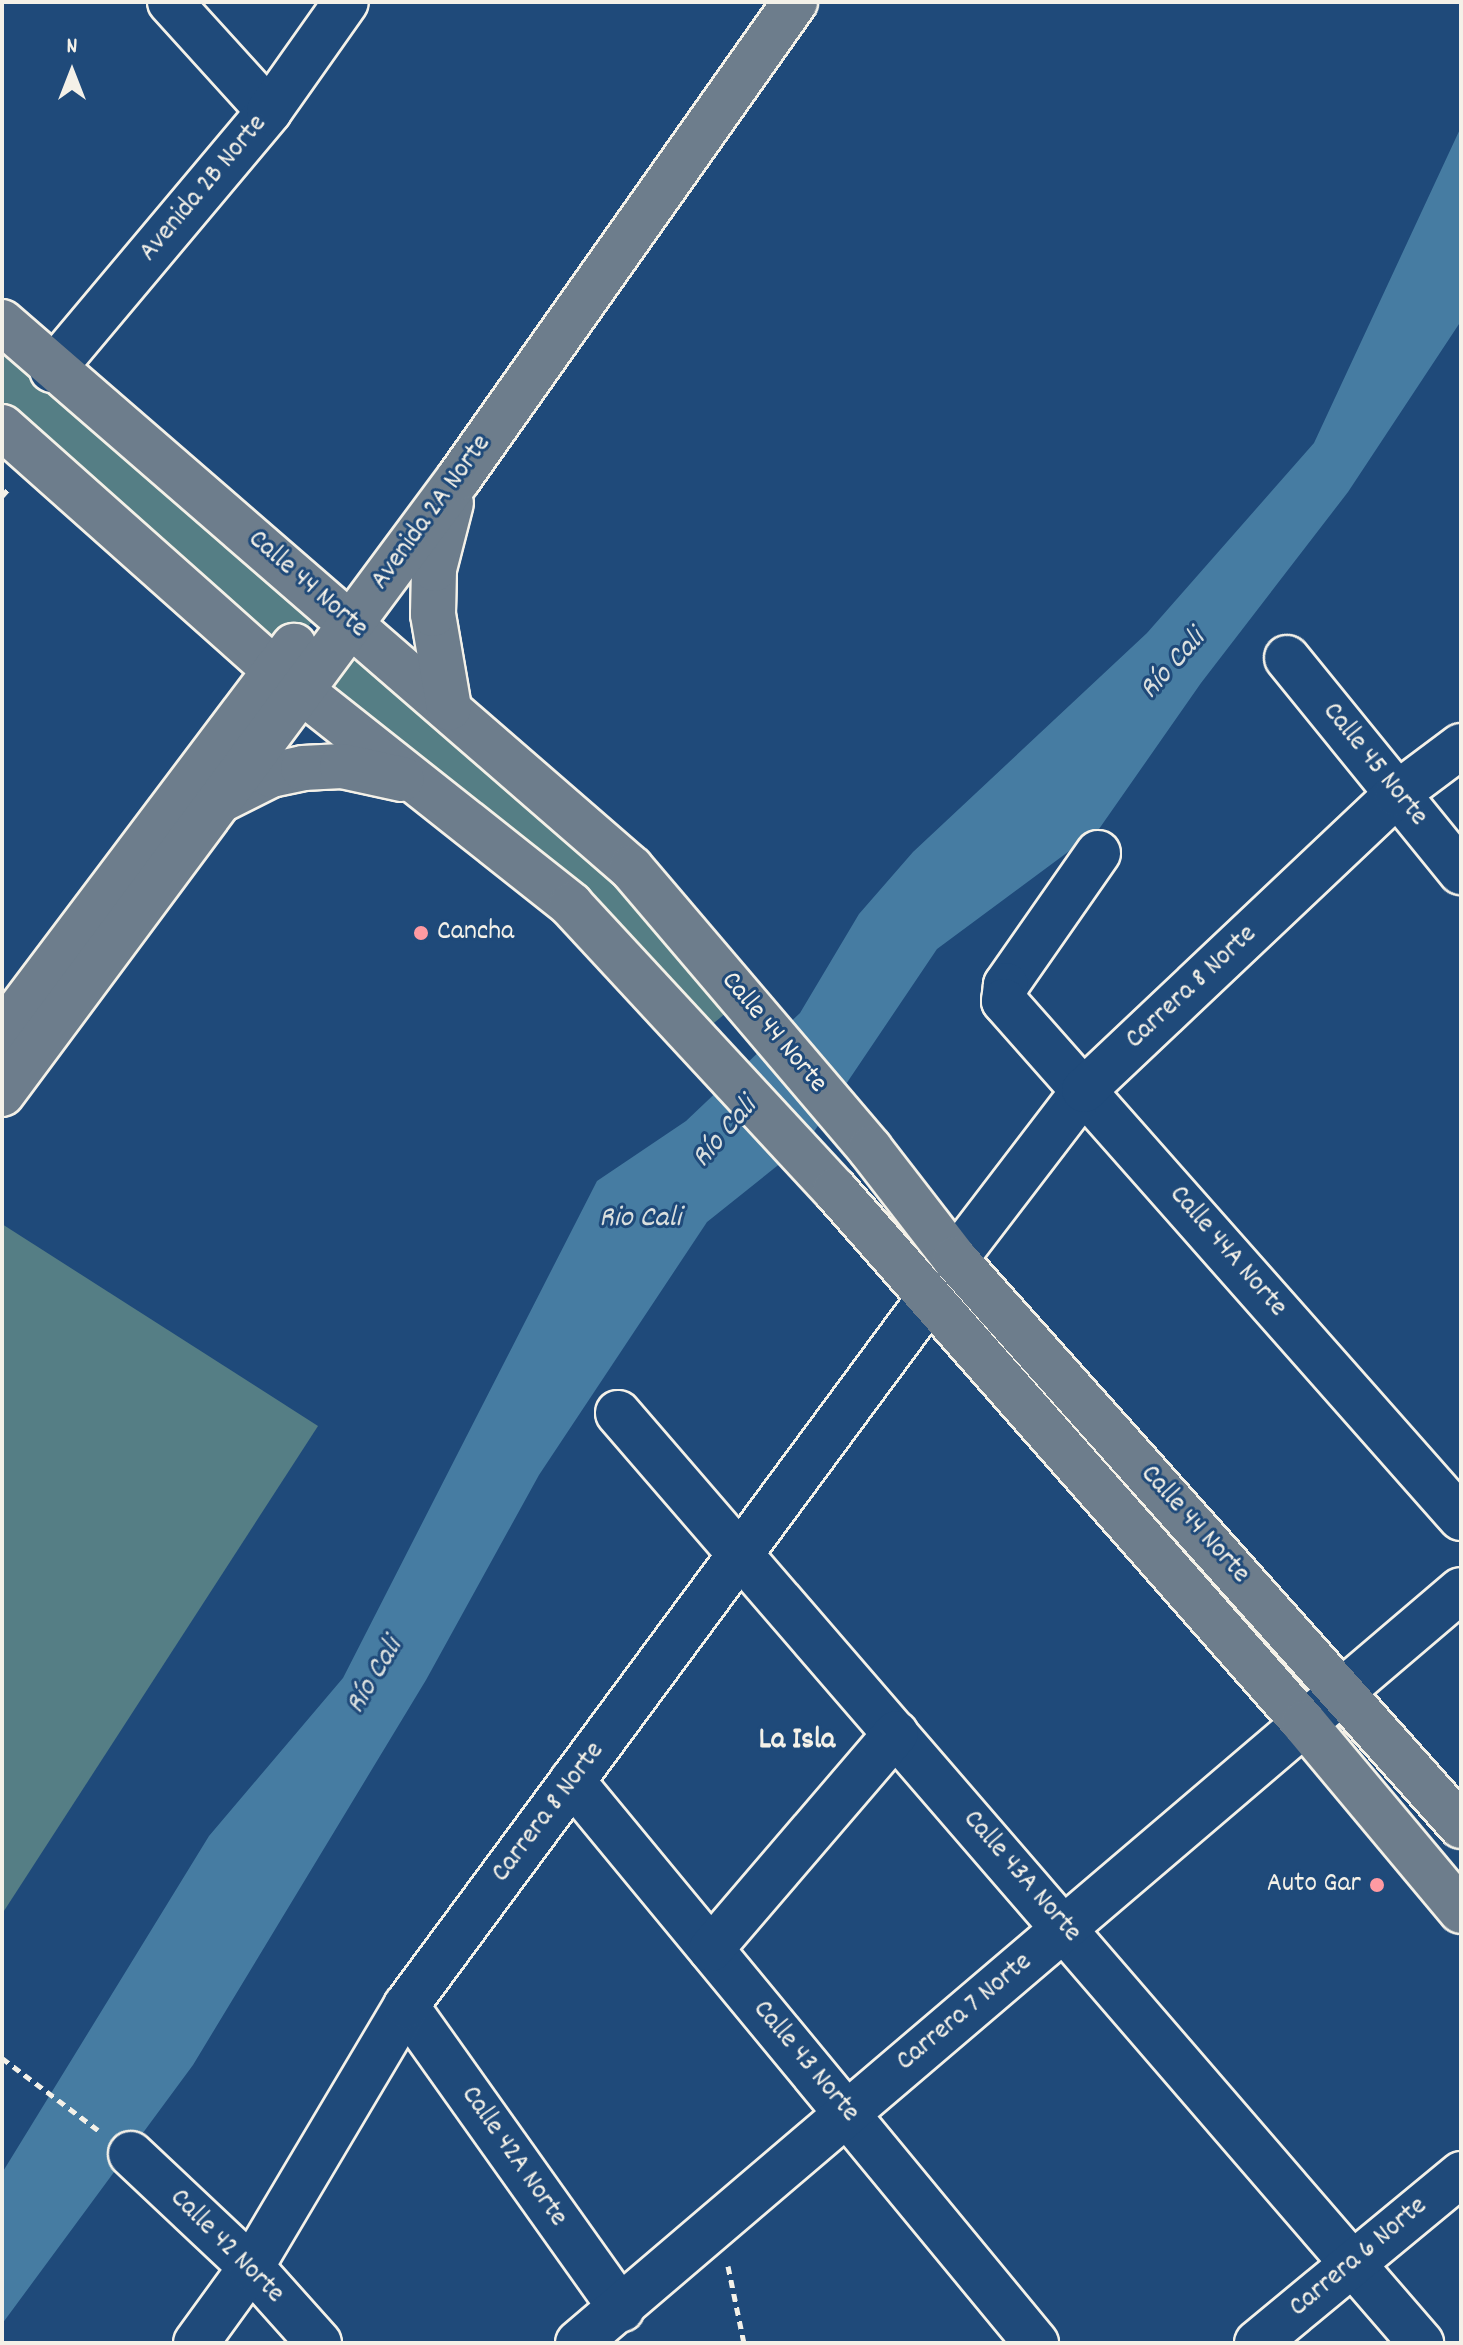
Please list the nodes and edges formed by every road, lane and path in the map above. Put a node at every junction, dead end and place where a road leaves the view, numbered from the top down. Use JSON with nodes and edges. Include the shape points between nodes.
{"nodes":[{"id":1,"x":170,"y":2,"type":"edge"},
{"id":2,"x":346,"y":2,"type":"edge"},
{"id":3,"x":759,"y":2,"type":"edge"},
{"id":4,"x":795,"y":2,"type":"edge"},
{"id":5,"x":269,"y":111,"type":"junction"},
{"id":6,"x":2,"y":322,"type":"edge"},
{"id":7,"x":52,"y":370,"type":"junction"},
{"id":8,"x":2,"y":427,"type":"edge"},
{"id":9,"x":459,"y":478,"type":"junction"},
{"id":10,"x":339,"y":612,"type":"junction"},
{"id":11,"x":1287,"y":658,"type":"dead end"},
{"id":12,"x":287,"y":680,"type":"junction"},
{"id":13,"x":449,"y":708,"type":"junction"},
{"id":14,"x":1461,"y":746,"type":"edge"},
{"id":15,"x":417,"y":785,"type":"junction"},
{"id":16,"x":1397,"y":794,"type":"junction"},
{"id":17,"x":214,"y":804,"type":"junction"},
{"id":18,"x":1098,"y":853,"type":"dead end"},
{"id":19,"x":1461,"y":872,"type":"edge"},
{"id":20,"x":2,"y":1033,"type":"edge"},
{"id":21,"x":1084,"y":1090,"type":"junction"},
{"id":22,"x":2,"y":1094,"type":"edge"},
{"id":23,"x":955,"y":1259,"type":"junction"},
{"id":24,"x":928,"y":1300,"type":"junction"},
{"id":25,"x":618,"y":1413,"type":"dead end"},
{"id":26,"x":1461,"y":1518,"type":"edge"},
{"id":27,"x":741,"y":1553,"type":"junction"},
{"id":28,"x":1461,"y":1590,"type":"edge"},
{"id":29,"x":1343,"y":1691,"type":"junction"},
{"id":30,"x":1304,"y":1723,"type":"junction"},
{"id":31,"x":896,"y":1733,"type":"junction"},
{"id":32,"x":572,"y":1781,"type":"junction"},
{"id":33,"x":1461,"y":1826,"type":"edge"},
{"id":34,"x":1461,"y":1911,"type":"edge"},
{"id":35,"x":1065,"y":1928,"type":"junction"},
{"id":36,"x":711,"y":1949,"type":"junction"},
{"id":37,"x":406,"y":2006,"type":"junction"},
{"id":38,"x":2,"y":2058,"type":"edge"},
{"id":39,"x":847,"y":2113,"type":"junction"},
{"id":40,"x":131,"y":2154,"type":"joint"},
{"id":41,"x":1461,"y":2174,"type":"edge"},
{"id":42,"x":720,"y":2226,"type":"junction"},
{"id":43,"x":1351,"y":2264,"type":"junction"},
{"id":44,"x":251,"y":2267,"type":"junction"},
{"id":45,"x":621,"y":2309,"type":"junction"},
{"id":46,"x":196,"y":2343,"type":"edge"},
{"id":47,"x":319,"y":2343,"type":"edge"},
{"id":48,"x":578,"y":2343,"type":"edge"},
{"id":49,"x":744,"y":2343,"type":"edge"},
{"id":50,"x":1036,"y":2343,"type":"edge"},
{"id":51,"x":1257,"y":2343,"type":"edge"},
{"id":52,"x":1421,"y":2343,"type":"edge"}],
"edges":[{"from":1,"to":5,"type":"street"},
{"from":2,"to":5,"type":"street","name":"Avenida 2B Norte"},
{"from":3,"to":10,"type":"main road","name":"Avenida 2A Norte","via":[[436,461]]},
{"from":4,"to":9,"type":"main road","name":"Avenida 2A Norte"},
{"from":5,"to":7,"type":"street","name":"Avenida 2B Norte"},
{"from":6,"to":7,"type":"main road","name":"Calle 44 Norte"},
{"from":7,"to":10,"type":"main road","name":"Calle 44 Norte"},
{"from":8,"to":12,"type":"main road","name":"Calle 44 Norte"},
{"from":9,"to":10,"type":"main road","name":"Avenida 2A Norte"},
{"from":9,"to":13,"type":"main road","via":[[434,569],[438,663]]},
{"from":10,"to":12,"type":"main road","name":"Avenida 2A Norte"},
{"from":10,"to":13,"type":"main road","name":"Calle 44 Norte"},
{"from":11,"to":16,"type":"street","name":"Calle 45 Norte"},
{"from":12,"to":15,"type":"main road","name":"Calle 44 Norte"},
{"from":12,"to":17,"type":"main road","name":"Avenida 2A Norte"},
{"from":12,"to":20,"type":"main road","name":"Avenida 2A Norte"},
{"from":13,"to":23,"type":"main road","name":"Calle 44 Norte","via":[[631,868],[870,1149]]},
{"from":14,"to":16,"type":"street","name":"Carrera 8 Norte"},
{"from":15,"to":17,"type":"main road","via":[[367,769],[303,768],[261,779]]},
{"from":15,"to":24,"type":"main road","name":"Calle 44 Norte","via":[[571,905],[702,1042]]},
{"from":16,"to":19,"type":"street","name":"Calle 45 Norte"},
{"from":16,"to":21,"type":"street","name":"Carrera 8 Norte"},
{"from":17,"to":22,"type":"main road","name":"Avenida 2A Norte"},
{"from":18,"to":21,"type":"street","name":"Calle 44A Norte","via":[[1002,992],[1009,1010]]},
{"from":21,"to":23,"type":"street","name":"Carrera 8 Norte"},
{"from":21,"to":26,"type":"street","name":"Calle 44A Norte"},
{"from":23,"to":29,"type":"main road","name":"Calle 44 Norte"},
{"from":24,"to":27,"type":"street","name":"Carrera 8 Norte"},
{"from":24,"to":30,"type":"main road","name":"Calle 44 Norte"},
{"from":25,"to":27,"type":"street","name":"Calle 43A Norte"},
{"from":27,"to":31,"type":"street","name":"Calle 43A Norte"},
{"from":27,"to":32,"type":"street","name":"Carrera 8 Norte"},
{"from":28,"to":29,"type":"street","name":"Carrera 7 Norte"},
{"from":29,"to":30,"type":"street","name":"Carrera 7 Norte"},
{"from":29,"to":33,"type":"main road","name":"Calle 44 Norte"},
{"from":30,"to":34,"type":"main road","name":"Calle 44 Norte"},
{"from":30,"to":35,"type":"street","name":"Carrera 7 Norte"},
{"from":31,"to":35,"type":"street","name":"Calle 43A Norte"},
{"from":31,"to":36,"type":"street"},
{"from":32,"to":36,"type":"street","name":"Calle 43 Norte"},
{"from":32,"to":37,"type":"street","name":"Carrera 8 Norte"},
{"from":35,"to":39,"type":"street","name":"Carrera 7 Norte"},
{"from":35,"to":43,"type":"street","name":"Calle 43A Norte"},
{"from":36,"to":39,"type":"street","name":"Calle 43 Norte"},
{"from":37,"to":44,"type":"street","name":"Carrera 8 Norte"},
{"from":37,"to":45,"type":"street","name":"Calle 42A Norte"},
{"from":38,"to":40,"type":"path"},
{"from":39,"to":42,"type":"street","name":"Carrera 7 Norte"},
{"from":39,"to":50,"type":"street","name":"Calle 43 Norte"},
{"from":40,"to":44,"type":"street","name":"Calle 42 Norte"},
{"from":41,"to":43,"type":"street","name":"Carrera 6 Norte"},
{"from":42,"to":45,"type":"street","name":"Carrera 7 Norte"},
{"from":42,"to":49,"type":"path"},
{"from":43,"to":51,"type":"street","name":"Carrera 6 Norte"},
{"from":43,"to":52,"type":"street","name":"Calle 43A Norte"},
{"from":44,"to":46,"type":"street","name":"Carrera 8 Norte"},
{"from":44,"to":47,"type":"street","name":"Calle 42 Norte"},
{"from":45,"to":48,"type":"street","name":"Carrera 7 Norte"}]}
